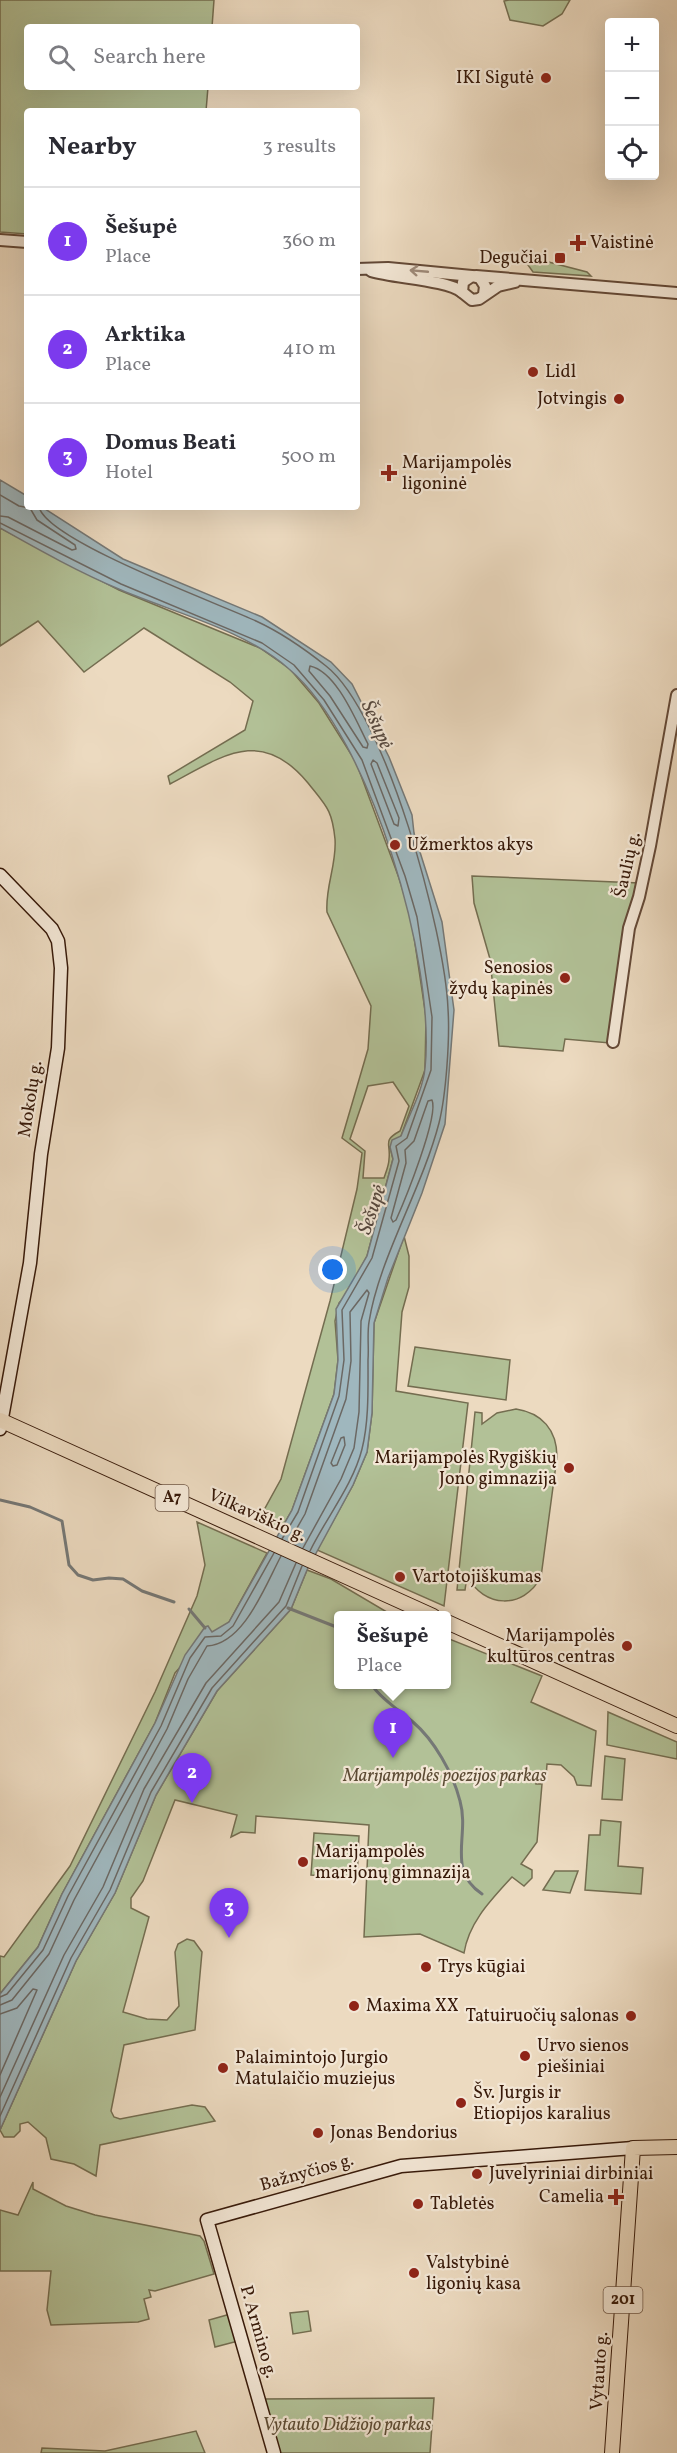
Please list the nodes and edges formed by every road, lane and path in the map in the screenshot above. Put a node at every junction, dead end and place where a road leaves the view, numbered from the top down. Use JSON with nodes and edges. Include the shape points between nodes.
{"nodes":[{"id":1,"x":0,"y":240,"type":"edge"},
{"id":2,"x":24,"y":242,"type":"edge"},
{"id":3,"x":361,"y":269,"type":"edge"},
{"id":4,"x":474,"y":276,"type":"junction"},
{"id":5,"x":516,"y":281,"type":"junction"},
{"id":6,"x":462,"y":292,"type":"junction"},
{"id":7,"x":677,"y":293,"type":"edge"},
{"id":8,"x":484,"y":294,"type":"junction"},
{"id":9,"x":677,"y":695,"type":"edge"},
{"id":10,"x":0,"y":875,"type":"edge"},
{"id":11,"x":613,"y":1042,"type":"dead end"},
{"id":12,"x":1,"y":1423,"type":"edge"},
{"id":13,"x":422,"y":1611,"type":"edge"},
{"id":14,"x":451,"y":1624,"type":"edge"},
{"id":15,"x":677,"y":1726,"type":"edge"},
{"id":16,"x":677,"y":2147,"type":"edge"},
{"id":17,"x":633,"y":2148,"type":"junction"},
{"id":18,"x":207,"y":2220,"type":"joint"},
{"id":19,"x":274,"y":2453,"type":"edge"},
{"id":20,"x":612,"y":2453,"type":"edge"}],
"edges":[{"from":1,"to":2,"type":"street"},
{"from":4,"to":3,"type":"street","one_way":true},
{"from":3,"to":6,"type":"street","via":[[388,277],[449,285]]},
{"from":4,"to":5,"type":"street"},
{"from":4,"to":6,"type":"street","via":[[463,282]]},
{"from":4,"to":8,"type":"street","via":[[483,282]]},
{"from":5,"to":7,"type":"street"},
{"from":5,"to":8,"type":"street"},
{"from":6,"to":8,"type":"street","via":[[472,300]]},
{"from":9,"to":11,"type":"street","name":"Šaulių g.","via":[[644,877],[628,928]]},
{"from":10,"to":12,"type":"main road","name":"Mokolų g.","via":[[52,929],[58,941],[61,968],[58,1048],[41,1154],[30,1263]]},
{"from":12,"to":13,"type":"main road","name":"Vilkaviškio g.","number":"A7"},
{"from":14,"to":15,"type":"main road"},
{"from":16,"to":17,"type":"main road"},
{"from":17,"to":18,"type":"main road","name":"Bažnyčios g.","via":[[401,2166]]},
{"from":17,"to":20,"type":"main road","name":"Vytauto g.","number":"201"},
{"from":18,"to":19,"type":"main road","name":"P. Armino g."}]}
